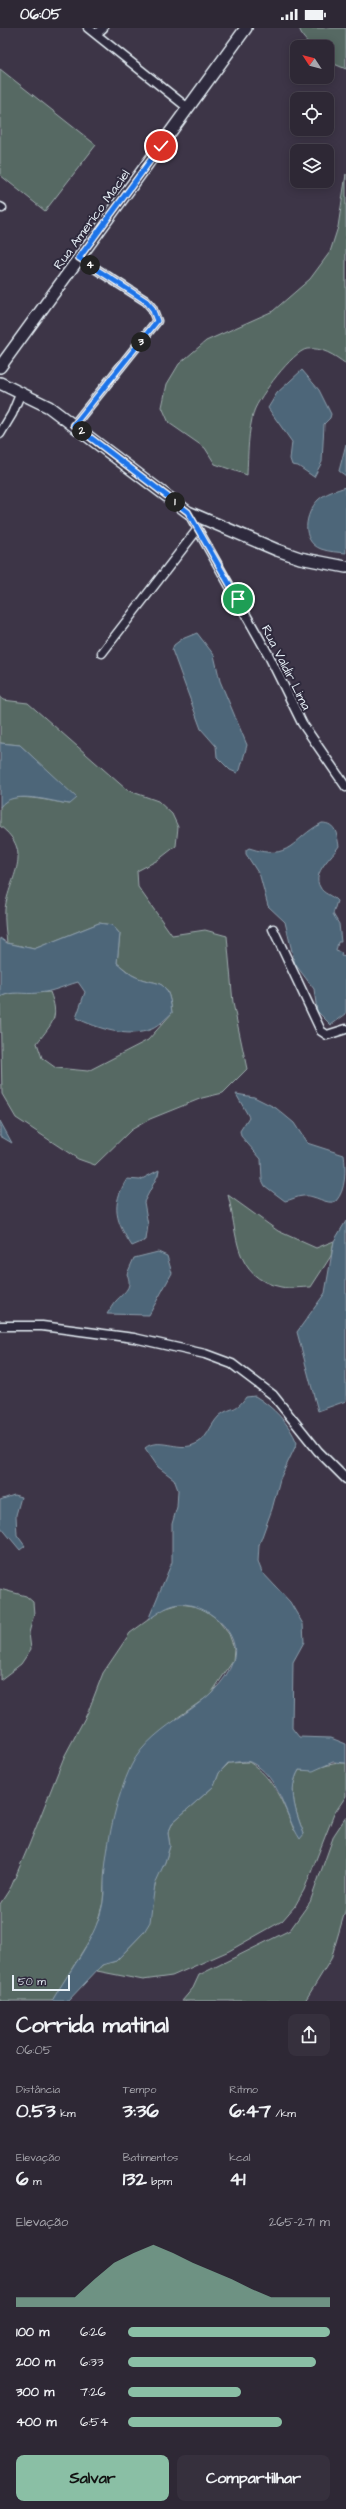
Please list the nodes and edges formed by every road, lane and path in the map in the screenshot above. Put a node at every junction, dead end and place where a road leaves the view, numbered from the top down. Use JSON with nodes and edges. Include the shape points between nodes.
{"nodes":[{"id":1,"x":88,"y":28,"type":"edge"},
{"id":2,"x":103,"y":28,"type":"edge"},
{"id":3,"x":246,"y":28,"type":"edge"},
{"id":4,"x":96,"y":34,"type":"junction"},
{"id":5,"x":188,"y":108,"type":"junction"},
{"id":6,"x":79,"y":258,"type":"junction"},
{"id":7,"x":0,"y":367,"type":"edge"},
{"id":8,"x":0,"y":383,"type":"edge"},
{"id":9,"x":20,"y":392,"type":"junction"},
{"id":10,"x":74,"y":425,"type":"junction"},
{"id":11,"x":0,"y":434,"type":"edge"},
{"id":12,"x":188,"y":512,"type":"junction"},
{"id":13,"x":197,"y":530,"type":"junction"},
{"id":14,"x":346,"y":567,"type":"edge"},
{"id":15,"x":102,"y":652,"type":"dead end"},
{"id":16,"x":346,"y":787,"type":"edge"},
{"id":17,"x":273,"y":929,"type":"dead end"},
{"id":18,"x":346,"y":1029,"type":"edge"},
{"id":19,"x":0,"y":1326,"type":"edge"},
{"id":20,"x":346,"y":1478,"type":"edge"}],
"edges":[{"from":1,"to":4,"type":"street"},
{"from":2,"to":4,"type":"street"},
{"from":3,"to":5,"type":"street","name":"Rua Americo Maciel"},
{"from":4,"to":5,"type":"street"},
{"from":5,"to":6,"type":"street","name":"Rua Americo Maciel"},
{"from":6,"to":7,"type":"street","name":"Rua Americo Maciel"},
{"from":6,"to":10,"type":"street","via":[[146,301],[157,321]]},
{"from":8,"to":9,"type":"street"},
{"from":9,"to":10,"type":"street","via":[[49,407]]},
{"from":9,"to":11,"type":"street","via":[[12,414]]},
{"from":10,"to":12,"type":"street"},
{"from":12,"to":13,"type":"street","name":"Rua Valdir Lima"},
{"from":12,"to":14,"type":"street","via":[[277,550],[300,558]]},
{"from":13,"to":15,"type":"street"},
{"from":13,"to":16,"type":"street","name":"Rua Valdir Lima","via":[[268,654],[302,723]]},
{"from":17,"to":18,"type":"street","via":[[321,1031],[327,1034]]},
{"from":19,"to":20,"type":"street","via":[[42,1326],[134,1338],[206,1354],[232,1364],[273,1395],[318,1451]]}]}
